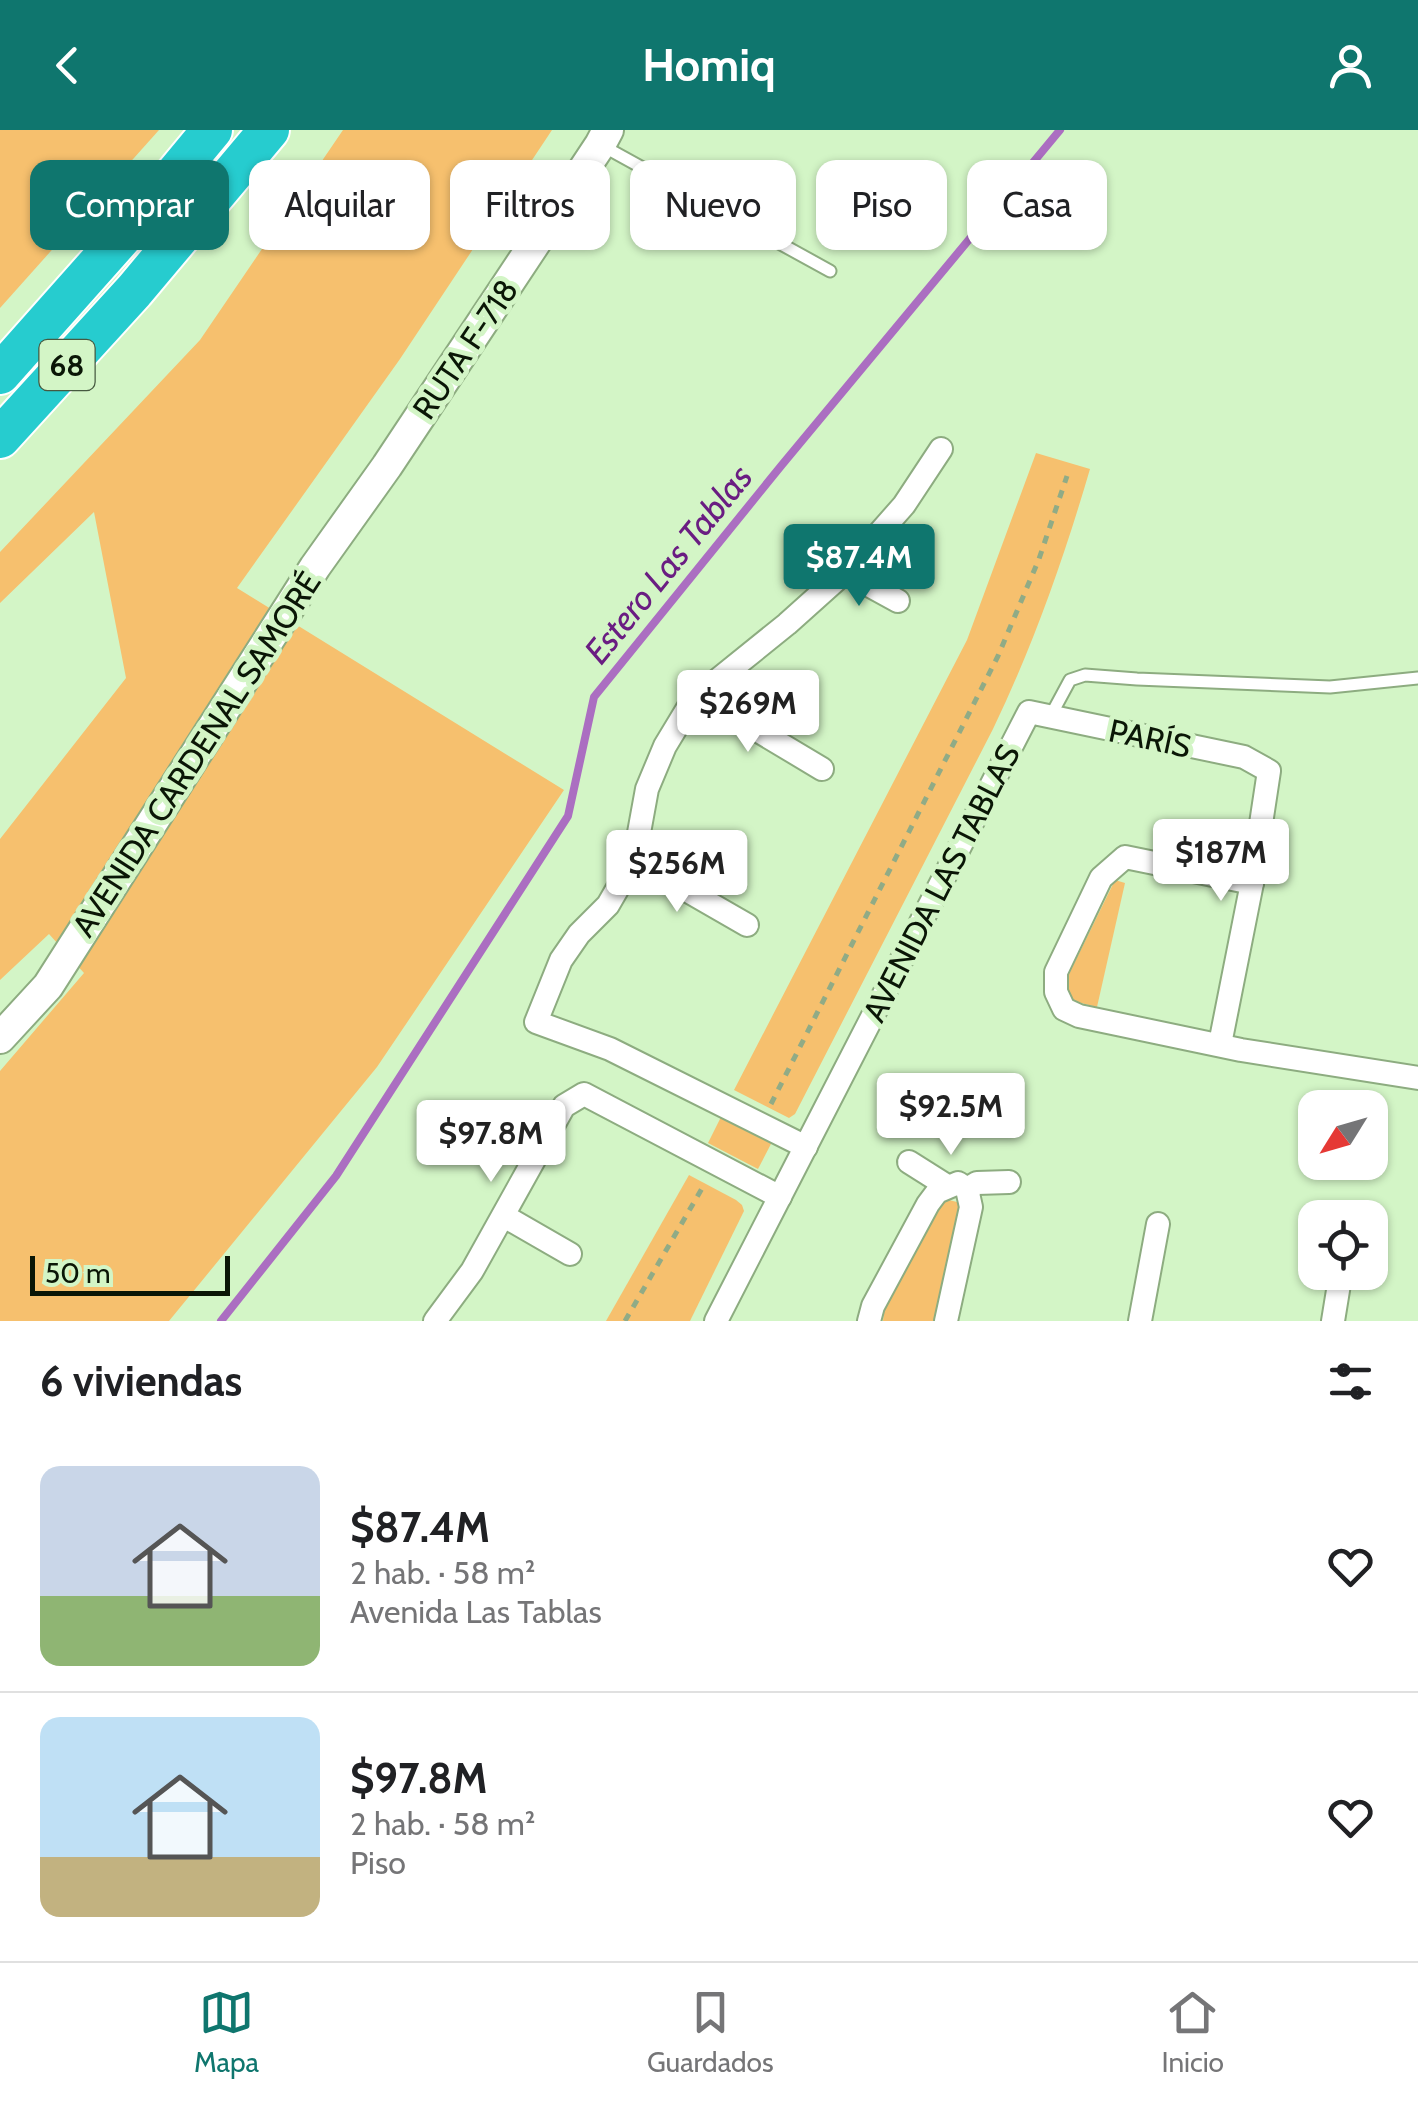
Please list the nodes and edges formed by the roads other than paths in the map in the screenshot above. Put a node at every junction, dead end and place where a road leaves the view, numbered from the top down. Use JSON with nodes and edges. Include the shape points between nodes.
{"nodes":[{"id":1,"x":212,"y":130,"type":"edge"},
{"id":2,"x":269,"y":130,"type":"edge"},
{"id":3,"x":604,"y":138,"type":"edge"},
{"id":4,"x":830,"y":271,"type":"dead end"},
{"id":5,"x":0,"y":374,"type":"edge"},
{"id":6,"x":0,"y":438,"type":"edge"},
{"id":7,"x":941,"y":450,"type":"dead end"},
{"id":8,"x":386,"y":466,"type":"joint"},
{"id":9,"x":845,"y":572,"type":"junction"},
{"id":10,"x":898,"y":601,"type":"dead end"},
{"id":11,"x":1418,"y":678,"type":"edge"},
{"id":12,"x":700,"y":696,"type":"junction"},
{"id":13,"x":1039,"y":714,"type":"junction"},
{"id":14,"x":822,"y":769,"type":"dead end"},
{"id":15,"x":634,"y":860,"type":"junction"},
{"id":16,"x":1252,"y":883,"type":"junction"},
{"id":17,"x":746,"y":925,"type":"dead end"},
{"id":18,"x":0,"y":1038,"type":"edge"},
{"id":19,"x":1220,"y":1044,"type":"junction"},
{"id":20,"x":1418,"y":1078,"type":"edge"},
{"id":21,"x":806,"y":1147,"type":"junction"},
{"id":22,"x":909,"y":1162,"type":"dead end"},
{"id":23,"x":1009,"y":1182,"type":"dead end"},
{"id":24,"x":957,"y":1188,"type":"junction"},
{"id":25,"x":780,"y":1198,"type":"junction"},
{"id":26,"x":504,"y":1216,"type":"junction"},
{"id":27,"x":1158,"y":1224,"type":"dead end"},
{"id":28,"x":570,"y":1254,"type":"dead end"},
{"id":29,"x":1338,"y":1290,"type":"edge"},
{"id":30,"x":435,"y":1321,"type":"edge"},
{"id":31,"x":716,"y":1321,"type":"edge"},
{"id":32,"x":870,"y":1321,"type":"edge"},
{"id":33,"x":946,"y":1321,"type":"edge"},
{"id":34,"x":1140,"y":1321,"type":"edge"},
{"id":35,"x":1333,"y":1321,"type":"edge"}],
"edges":[{"from":1,"to":5,"type":"highway","number":"68"},
{"from":2,"to":6,"type":"highway","number":"68"},
{"from":3,"to":4,"type":"lane"},
{"from":3,"to":8,"type":"main road","name":"RUTA F-718"},
{"from":7,"to":9,"type":"street"},
{"from":8,"to":18,"type":"main road","name":"AVENIDA CARDENAL SAMORÉ","via":[[48,986]]},
{"from":9,"to":10,"type":"street"},
{"from":9,"to":12,"type":"street"},
{"from":11,"to":13,"type":"lane","via":[[1330,687],[1085,675],[1070,680]]},
{"from":12,"to":14,"type":"street"},
{"from":12,"to":15,"type":"street","via":[[665,746],[648,789]]},
{"from":13,"to":16,"type":"street","name":"PARÍS","via":[[1244,757],[1269,771]]},
{"from":13,"to":21,"type":"street","name":"AVENIDA LAS TABLAS"},
{"from":15,"to":17,"type":"street"},
{"from":15,"to":21,"type":"street","via":[[608,905],[562,960],[536,1022],[610,1049]]},
{"from":16,"to":19,"type":"street"},
{"from":16,"to":19,"type":"street","via":[[1125,857],[1101,878],[1056,972],[1064,1009],[1078,1016]]},
{"from":19,"to":20,"type":"street"},
{"from":21,"to":25,"type":"street","name":"AVENIDA LAS TABLAS"},
{"from":22,"to":24,"type":"street"},
{"from":23,"to":24,"type":"street"},
{"from":24,"to":32,"type":"street","via":[[937,1192],[928,1204]]},
{"from":24,"to":33,"type":"street","via":[[971,1207]]},
{"from":25,"to":26,"type":"street","via":[[584,1094],[564,1106]]},
{"from":25,"to":31,"type":"street","name":"AVENIDA LAS TABLAS"},
{"from":26,"to":28,"type":"street"},
{"from":26,"to":30,"type":"street"},
{"from":27,"to":34,"type":"street"},
{"from":29,"to":35,"type":"street"}]}
